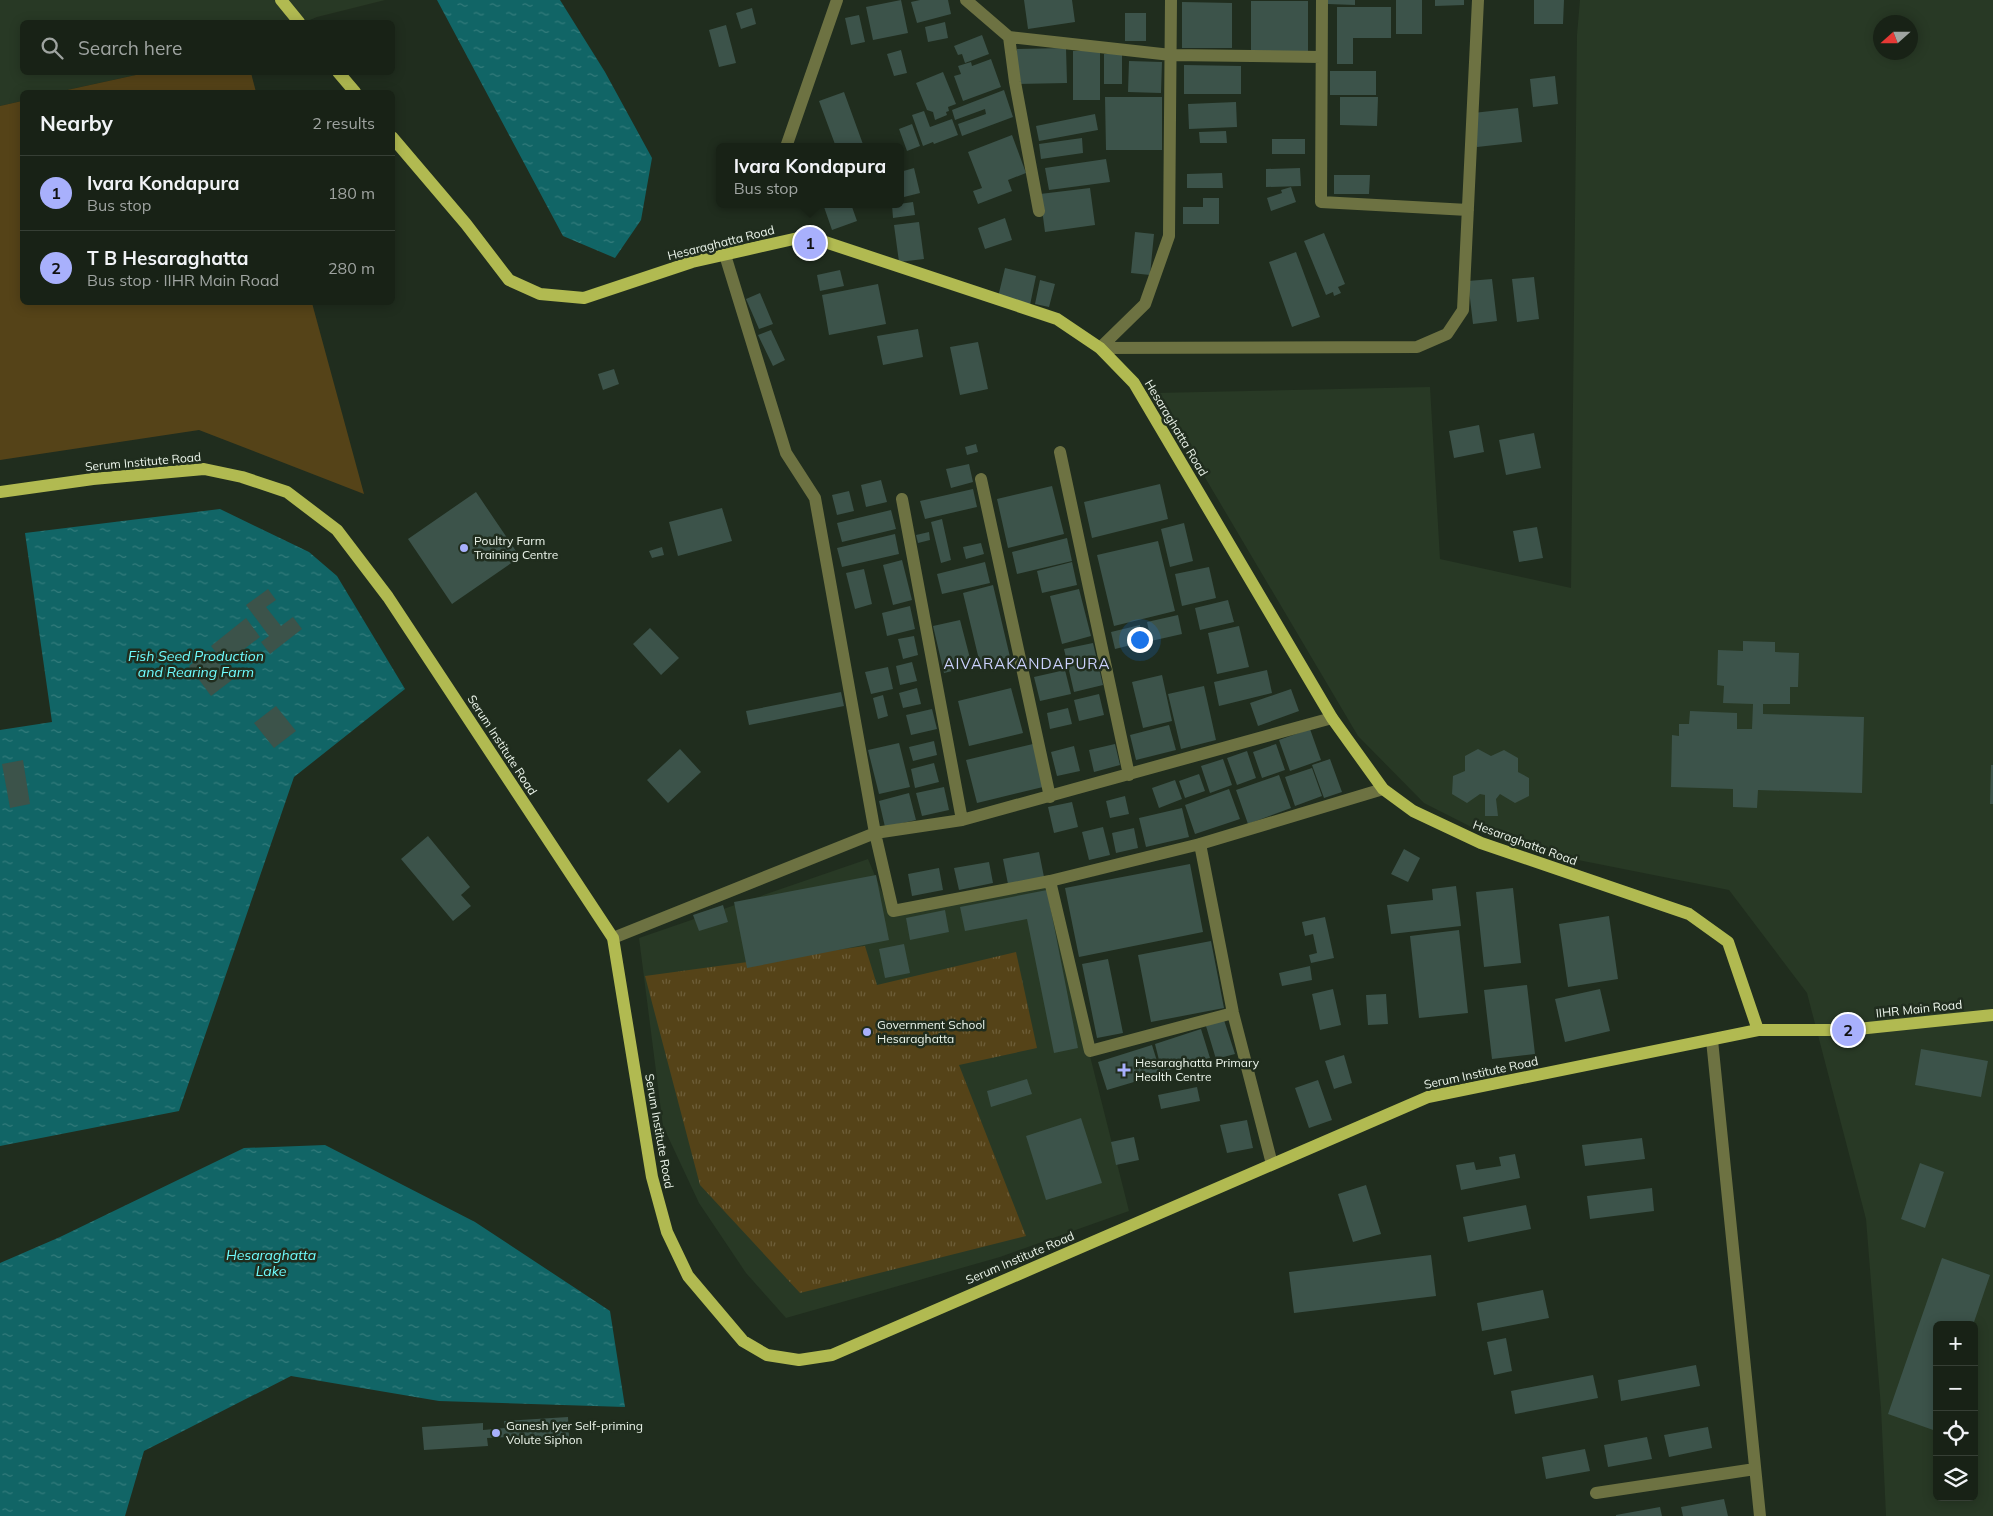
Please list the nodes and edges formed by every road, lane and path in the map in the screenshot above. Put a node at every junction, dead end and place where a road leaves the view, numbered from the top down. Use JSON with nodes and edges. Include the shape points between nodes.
{"nodes":[{"id":1,"x":281,"y":0,"type":"edge"},
{"id":2,"x":838,"y":0,"type":"edge"},
{"id":3,"x":966,"y":0,"type":"edge"},
{"id":4,"x":1171,"y":0,"type":"edge"},
{"id":5,"x":1322,"y":0,"type":"edge"},
{"id":6,"x":1478,"y":0,"type":"edge"},
{"id":7,"x":297,"y":20,"type":"edge"},
{"id":8,"x":1010,"y":37,"type":"junction"},
{"id":9,"x":1171,"y":55,"type":"junction"},
{"id":10,"x":1322,"y":57,"type":"junction"},
{"id":11,"x":341,"y":75,"type":"edge"},
{"id":12,"x":353,"y":90,"type":"edge"},
{"id":13,"x":395,"y":141,"type":"edge"},
{"id":14,"x":787,"y":143,"type":"edge"},
{"id":15,"x":1468,"y":210,"type":"junction"},
{"id":16,"x":1039,"y":212,"type":"dead end"},
{"id":17,"x":725,"y":255,"type":"junction"},
{"id":18,"x":1100,"y":348,"type":"junction"},
{"id":19,"x":1060,"y":452,"type":"dead end"},
{"id":20,"x":981,"y":479,"type":"dead end"},
{"id":21,"x":0,"y":492,"type":"edge"},
{"id":22,"x":902,"y":499,"type":"dead end"},
{"id":23,"x":1332,"y":718,"type":"junction"},
{"id":24,"x":1129,"y":775,"type":"junction"},
{"id":25,"x":1383,"y":789,"type":"junction"},
{"id":26,"x":1050,"y":796,"type":"junction"},
{"id":27,"x":962,"y":820,"type":"junction"},
{"id":28,"x":874,"y":833,"type":"junction"},
{"id":29,"x":1200,"y":844,"type":"junction"},
{"id":30,"x":1050,"y":881,"type":"junction"},
{"id":31,"x":613,"y":938,"type":"junction"},
{"id":32,"x":1233,"y":1013,"type":"junction"},
{"id":33,"x":1993,"y":1015,"type":"edge"},
{"id":34,"x":1758,"y":1030,"type":"junction"},
{"id":35,"x":1712,"y":1040,"type":"junction"},
{"id":36,"x":1272,"y":1164,"type":"junction"},
{"id":37,"x":1755,"y":1470,"type":"junction"},
{"id":38,"x":1596,"y":1493,"type":"dead end"},
{"id":39,"x":1760,"y":1516,"type":"edge"}],
"edges":[{"from":1,"to":7,"type":"main road"},
{"from":2,"to":14,"type":"street"},
{"from":3,"to":8,"type":"street"},
{"from":4,"to":9,"type":"street"},
{"from":5,"to":10,"type":"street"},
{"from":6,"to":15,"type":"street"},
{"from":8,"to":9,"type":"street"},
{"from":8,"to":16,"type":"street"},
{"from":9,"to":10,"type":"street"},
{"from":9,"to":18,"type":"street","via":[[1169,236],[1145,304]]},
{"from":10,"to":15,"type":"street","via":[[1321,202]]},
{"from":11,"to":12,"type":"main road"},
{"from":13,"to":17,"type":"main road","name":"Hesaraghatta Road","via":[[509,280],[540,294],[584,298],[692,262]]},
{"from":15,"to":18,"type":"street","via":[[1463,310],[1447,334],[1417,347]]},
{"from":17,"to":18,"type":"main road","name":"Hesaraghatta Road","via":[[807,236],[1057,319]]},
{"from":17,"to":28,"type":"street","via":[[786,453],[815,498]]},
{"from":18,"to":23,"type":"main road","name":"Hesaraghatta Road","via":[[1134,383]]},
{"from":19,"to":24,"type":"street"},
{"from":20,"to":26,"type":"street"},
{"from":21,"to":31,"type":"main road","name":"Serum Institute Road","via":[[93,479],[204,470],[242,477],[286,492],[337,530],[388,598]]},
{"from":22,"to":27,"type":"street"},
{"from":23,"to":24,"type":"street"},
{"from":23,"to":25,"type":"main road","name":"Hesaraghatta Road"},
{"from":24,"to":26,"type":"street"},
{"from":25,"to":29,"type":"street"},
{"from":25,"to":34,"type":"main road","name":"Hesaraghatta Road","via":[[1413,811],[1481,843],[1689,914],[1728,942]]},
{"from":26,"to":27,"type":"street"},
{"from":27,"to":28,"type":"street"},
{"from":28,"to":30,"type":"street","via":[[893,911]]},
{"from":28,"to":31,"type":"street"},
{"from":29,"to":30,"type":"street"},
{"from":29,"to":32,"type":"street"},
{"from":30,"to":32,"type":"street","via":[[1090,1050]]},
{"from":31,"to":36,"type":"main road","name":"Serum Institute Road","via":[[652,1177],[667,1232],[688,1276],[743,1341],[767,1355],[799,1360],[832,1355]]},
{"from":32,"to":36,"type":"street"},
{"from":33,"to":34,"type":"main road","name":"IIHR Main Road","via":[[1848,1030]]},
{"from":34,"to":35,"type":"main road","name":"Serum Institute Road"},
{"from":35,"to":36,"type":"main road","name":"Serum Institute Road","via":[[1428,1096]]},
{"from":35,"to":37,"type":"street"},
{"from":37,"to":38,"type":"street"},
{"from":37,"to":39,"type":"street"}]}
